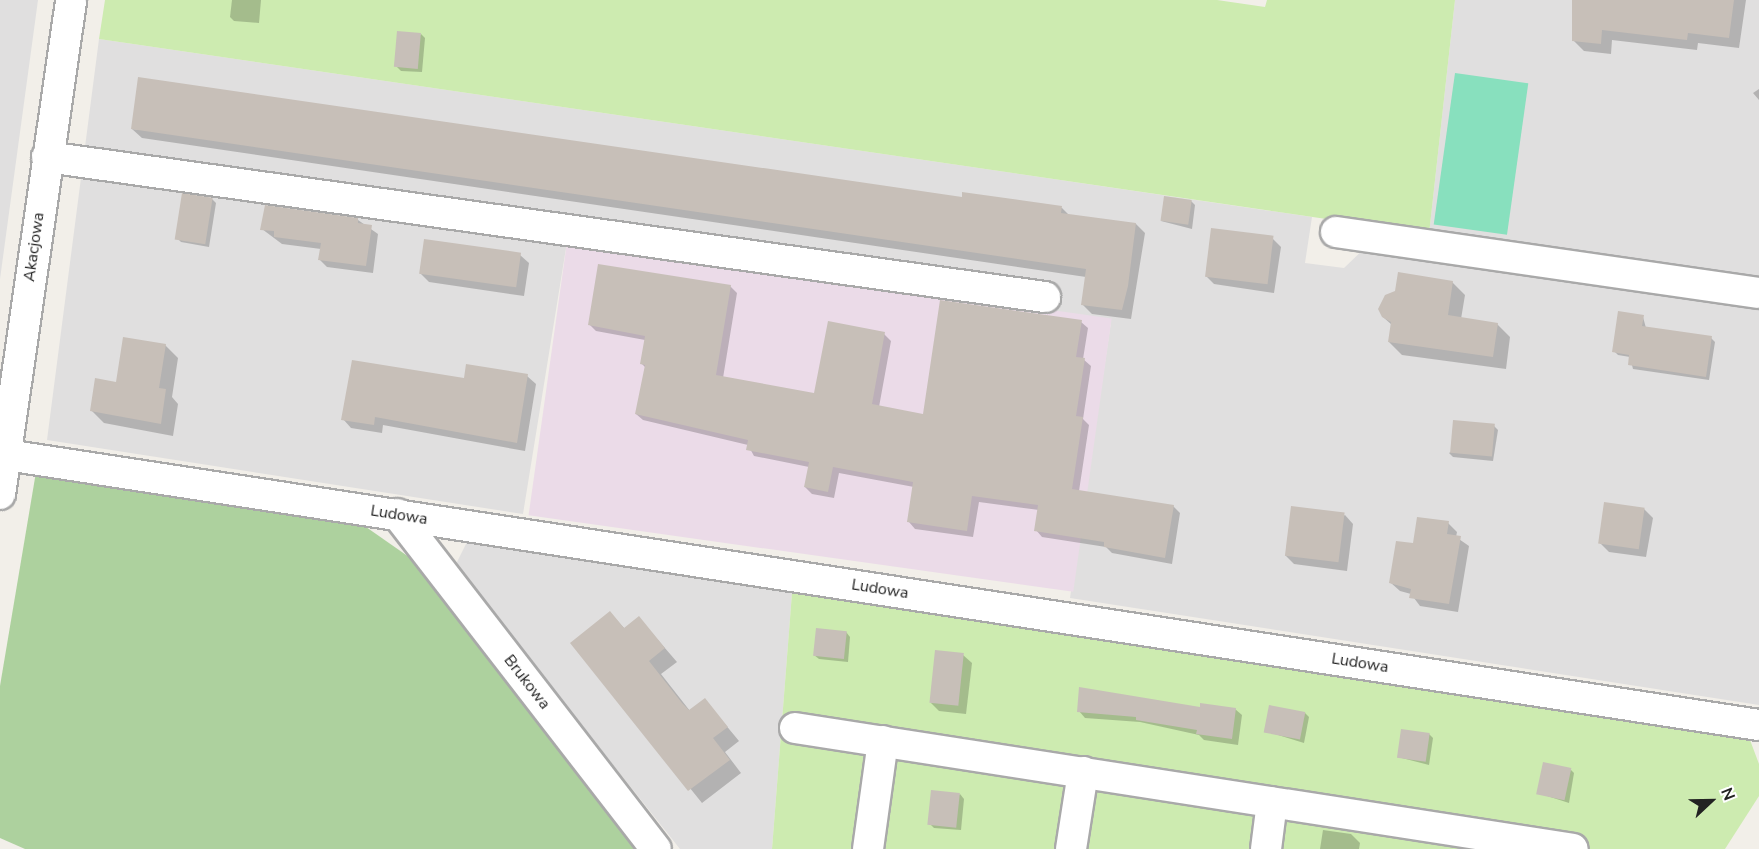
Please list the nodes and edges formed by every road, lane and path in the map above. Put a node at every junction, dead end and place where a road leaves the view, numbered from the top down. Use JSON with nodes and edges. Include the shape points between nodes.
{"nodes":[{"id":1,"x":71,"y":0,"type":"edge"},
{"id":2,"x":47,"y":157,"type":"junction"},
{"id":3,"x":1336,"y":232,"type":"dead end"},
{"id":4,"x":1759,"y":293,"type":"edge"},
{"id":5,"x":1045,"y":297,"type":"dead end"},
{"id":6,"x":3,"y":454,"type":"edge"},
{"id":7,"x":0,"y":494,"type":"edge"},
{"id":8,"x":397,"y":514,"type":"junction"},
{"id":9,"x":1759,"y":725,"type":"edge"},
{"id":10,"x":795,"y":728,"type":"dead end"},
{"id":11,"x":883,"y":741,"type":"junction"},
{"id":12,"x":1083,"y":772,"type":"junction"},
{"id":13,"x":1272,"y":802,"type":"junction"},
{"id":14,"x":656,"y":849,"type":"edge"},
{"id":15,"x":868,"y":849,"type":"edge"},
{"id":16,"x":1071,"y":849,"type":"edge"},
{"id":17,"x":1266,"y":849,"type":"edge"},
{"id":18,"x":1573,"y":849,"type":"edge"}],
"edges":[{"from":1,"to":2,"type":"street","name":"Akacjowa"},
{"from":2,"to":5,"type":"street"},
{"from":2,"to":6,"type":"street","name":"Akacjowa"},
{"from":3,"to":4,"type":"street"},
{"from":6,"to":7,"type":"street","name":"Akacjowa"},
{"from":6,"to":8,"type":"street","name":"Ludowa"},
{"from":8,"to":9,"type":"street","name":"Ludowa"},
{"from":8,"to":14,"type":"street","name":"Brukowa"},
{"from":10,"to":11,"type":"street"},
{"from":11,"to":12,"type":"street"},
{"from":11,"to":15,"type":"street"},
{"from":12,"to":13,"type":"street"},
{"from":12,"to":16,"type":"street"},
{"from":13,"to":17,"type":"street"},
{"from":13,"to":18,"type":"street"}]}
